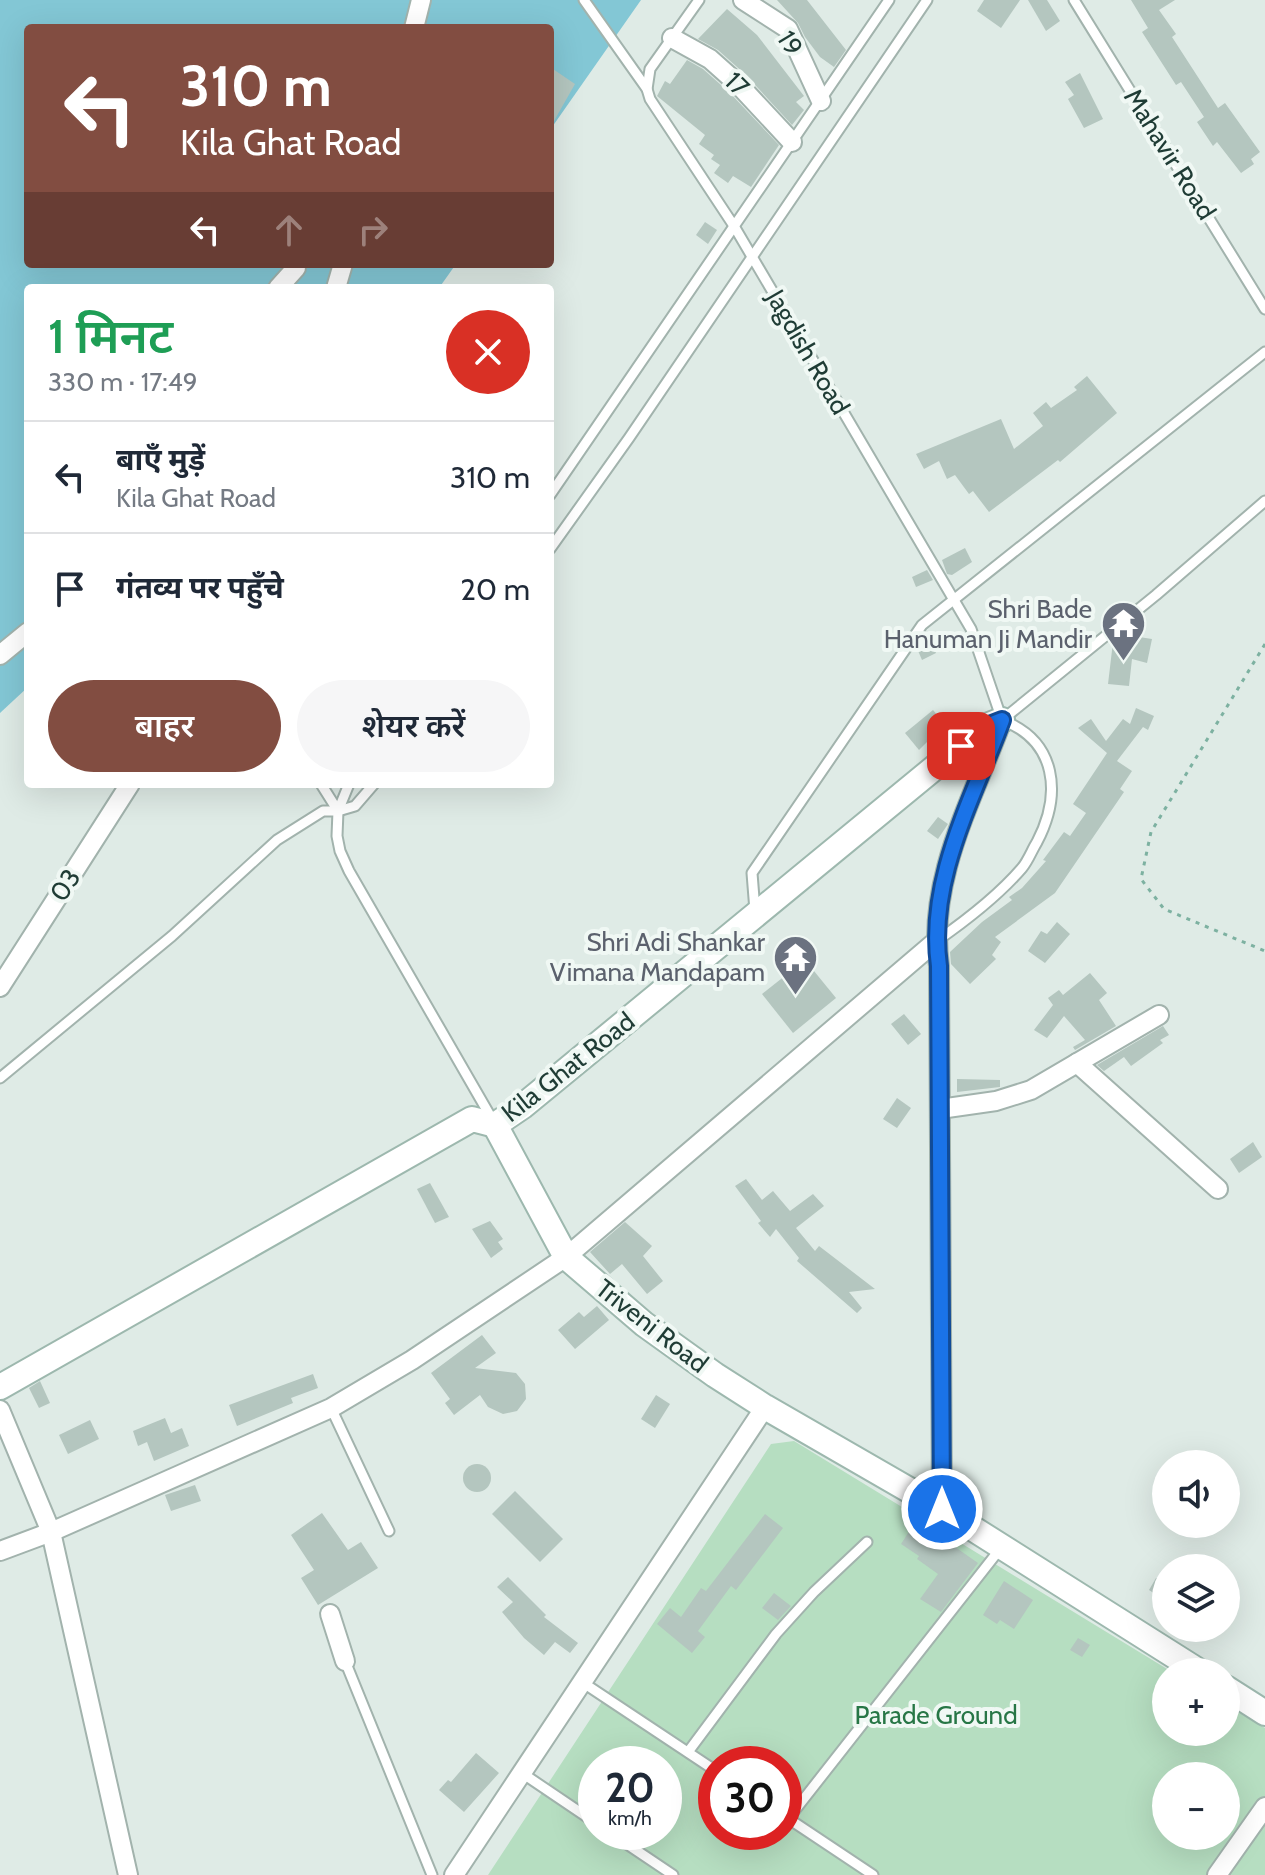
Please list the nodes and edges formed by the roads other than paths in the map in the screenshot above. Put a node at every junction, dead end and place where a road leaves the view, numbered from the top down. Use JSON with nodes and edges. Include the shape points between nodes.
{"nodes":[{"id":1,"x":421,"y":0,"type":"edge"},
{"id":2,"x":584,"y":0,"type":"edge"},
{"id":3,"x":699,"y":0,"type":"edge"},
{"id":4,"x":743,"y":0,"type":"edge"},
{"id":5,"x":889,"y":0,"type":"edge"},
{"id":6,"x":927,"y":0,"type":"edge"},
{"id":7,"x":1074,"y":0,"type":"edge"},
{"id":8,"x":415,"y":24,"type":"edge"},
{"id":9,"x":672,"y":38,"type":"junction"},
{"id":10,"x":647,"y":89,"type":"junction"},
{"id":11,"x":821,"y":101,"type":"junction"},
{"id":12,"x":792,"y":142,"type":"junction"},
{"id":13,"x":734,"y":226,"type":"junction"},
{"id":14,"x":753,"y":257,"type":"junction"},
{"id":15,"x":296,"y":268,"type":"dead end"},
{"id":16,"x":282,"y":284,"type":"edge"},
{"id":17,"x":1265,"y":309,"type":"edge"},
{"id":18,"x":1265,"y":352,"type":"edge"},
{"id":19,"x":554,"y":489,"type":"edge"},
{"id":20,"x":1265,"y":501,"type":"edge"},
{"id":21,"x":554,"y":543,"type":"edge"},
{"id":22,"x":952,"y":598,"type":"junction"},
{"id":23,"x":24,"y":635,"type":"edge"},
{"id":24,"x":0,"y":655,"type":"edge"},
{"id":25,"x":1002,"y":720,"type":"junction"},
{"id":26,"x":127,"y":788,"type":"edge"},
{"id":27,"x":324,"y":788,"type":"edge"},
{"id":28,"x":347,"y":788,"type":"edge"},
{"id":29,"x":371,"y":788,"type":"edge"},
{"id":30,"x":338,"y":811,"type":"junction"},
{"id":31,"x":755,"y":915,"type":"junction"},
{"id":32,"x":935,"y":942,"type":"junction"},
{"id":33,"x":0,"y":987,"type":"edge"},
{"id":34,"x":1159,"y":1015,"type":"dead end"},
{"id":35,"x":1077,"y":1063,"type":"junction"},
{"id":36,"x":0,"y":1078,"type":"edge"},
{"id":37,"x":940,"y":1109,"type":"junction"},
{"id":38,"x":495,"y":1125,"type":"junction"},
{"id":39,"x":1218,"y":1189,"type":"dead end"},
{"id":40,"x":566,"y":1257,"type":"junction"},
{"id":41,"x":0,"y":1387,"type":"edge"},
{"id":42,"x":765,"y":1407,"type":"junction"},
{"id":43,"x":331,"y":1408,"type":"junction"},
{"id":44,"x":0,"y":1410,"type":"edge"},
{"id":45,"x":942,"y":1509,"type":"junction"},
{"id":46,"x":389,"y":1531,"type":"dead end"},
{"id":47,"x":51,"y":1532,"type":"junction"},
{"id":48,"x":867,"y":1542,"type":"dead end"},
{"id":49,"x":1002,"y":1547,"type":"junction"},
{"id":50,"x":0,"y":1551,"type":"edge"},
{"id":51,"x":330,"y":1614,"type":"dead end"},
{"id":52,"x":1178,"y":1658,"type":"edge"},
{"id":53,"x":345,"y":1661,"type":"joint"},
{"id":54,"x":582,"y":1682,"type":"junction"},
{"id":55,"x":1240,"y":1697,"type":"edge"},
{"id":56,"x":1265,"y":1713,"type":"edge"},
{"id":57,"x":688,"y":1752,"type":"junction"},
{"id":58,"x":698,"y":1759,"type":"edge"},
{"id":59,"x":522,"y":1773,"type":"junction"},
{"id":60,"x":802,"y":1798,"type":"edge"},
{"id":61,"x":1265,"y":1807,"type":"edge"},
{"id":62,"x":578,"y":1811,"type":"edge"},
{"id":63,"x":802,"y":1828,"type":"edge"},
{"id":64,"x":636,"y":1850,"type":"edge"},
{"id":65,"x":128,"y":1875,"type":"edge"},
{"id":66,"x":432,"y":1875,"type":"edge"},
{"id":67,"x":454,"y":1875,"type":"edge"},
{"id":68,"x":673,"y":1875,"type":"edge"},
{"id":69,"x":873,"y":1875,"type":"edge"},
{"id":70,"x":1217,"y":1875,"type":"edge"}],
"edges":[{"from":1,"to":8,"type":"street"},
{"from":2,"to":10,"type":"lane","name":"Jagdish Road"},
{"from":3,"to":9,"type":"lane"},
{"from":4,"to":11,"type":"street","name":"19","via":[[788,29]]},
{"from":5,"to":11,"type":"lane"},
{"from":6,"to":14,"type":"lane"},
{"from":7,"to":17,"type":"lane","name":"Mahavir Road"},
{"from":9,"to":10,"type":"lane","via":[[650,69]]},
{"from":9,"to":12,"type":"street","name":"17","via":[[710,59]]},
{"from":10,"to":13,"type":"lane","name":"Jagdish Road"},
{"from":11,"to":12,"type":"lane"},
{"from":12,"to":13,"type":"lane"},
{"from":13,"to":14,"type":"lane","name":"Jagdish Road"},
{"from":13,"to":19,"type":"lane"},
{"from":14,"to":21,"type":"lane"},
{"from":14,"to":22,"type":"lane","name":"Jagdish Road"},
{"from":15,"to":16,"type":"street"},
{"from":18,"to":22,"type":"lane"},
{"from":20,"to":25,"type":"lane","name":"Kila Ghat Road"},
{"from":22,"to":25,"type":"lane","name":"Jagdish Road","via":[[971,629]]},
{"from":22,"to":31,"type":"lane","via":[[922,625],[752,873]]},
{"from":23,"to":24,"type":"street"},
{"from":25,"to":31,"type":"main road","name":"Kila Ghat Road","via":[[984,727]]},
{"from":25,"to":32,"type":"street","via":[[947,863]]},
{"from":25,"to":32,"type":"lane","via":[[1038,745],[1050,766],[1052,804],[1024,867]]},
{"from":26,"to":33,"type":"street","name":"03"},
{"from":27,"to":30,"type":"lane","name":"Triveni Road"},
{"from":28,"to":30,"type":"lane"},
{"from":29,"to":30,"type":"lane","via":[[355,806]]},
{"from":30,"to":36,"type":"lane","via":[[323,811],[277,840],[172,936]]},
{"from":30,"to":38,"type":"lane","name":"Triveni Road","via":[[337,836],[349,871]]},
{"from":31,"to":38,"type":"main road","name":"Kila Ghat Road"},
{"from":32,"to":37,"type":"street"},
{"from":32,"to":40,"type":"street"},
{"from":34,"to":35,"type":"street"},
{"from":35,"to":37,"type":"street","via":[[1031,1090]]},
{"from":35,"to":39,"type":"street"},
{"from":37,"to":45,"type":"street"},
{"from":38,"to":40,"type":"main road","name":"Triveni Road"},
{"from":38,"to":41,"type":"main road","name":"Kila Ghat Road","via":[[472,1119]]},
{"from":40,"to":42,"type":"main road","name":"Triveni Road","via":[[644,1324]]},
{"from":40,"to":43,"type":"street"},
{"from":42,"to":45,"type":"main road","name":"Triveni Road"},
{"from":42,"to":54,"type":"street"},
{"from":43,"to":46,"type":"lane"},
{"from":43,"to":47,"type":"street"},
{"from":44,"to":47,"type":"street"},
{"from":45,"to":49,"type":"main road","name":"Triveni Road"},
{"from":47,"to":50,"type":"street"},
{"from":47,"to":65,"type":"street"},
{"from":48,"to":57,"type":"lane","via":[[776,1634]]},
{"from":49,"to":52,"type":"main road","name":"Triveni Road"},
{"from":49,"to":60,"type":"lane"},
{"from":51,"to":53,"type":"street"},
{"from":53,"to":66,"type":"lane"},
{"from":54,"to":57,"type":"lane"},
{"from":54,"to":59,"type":"street"},
{"from":55,"to":56,"type":"main road"},
{"from":57,"to":58,"type":"lane"},
{"from":59,"to":62,"type":"lane"},
{"from":59,"to":67,"type":"street"},
{"from":61,"to":70,"type":"street"},
{"from":63,"to":69,"type":"lane"},
{"from":64,"to":68,"type":"lane"}]}
